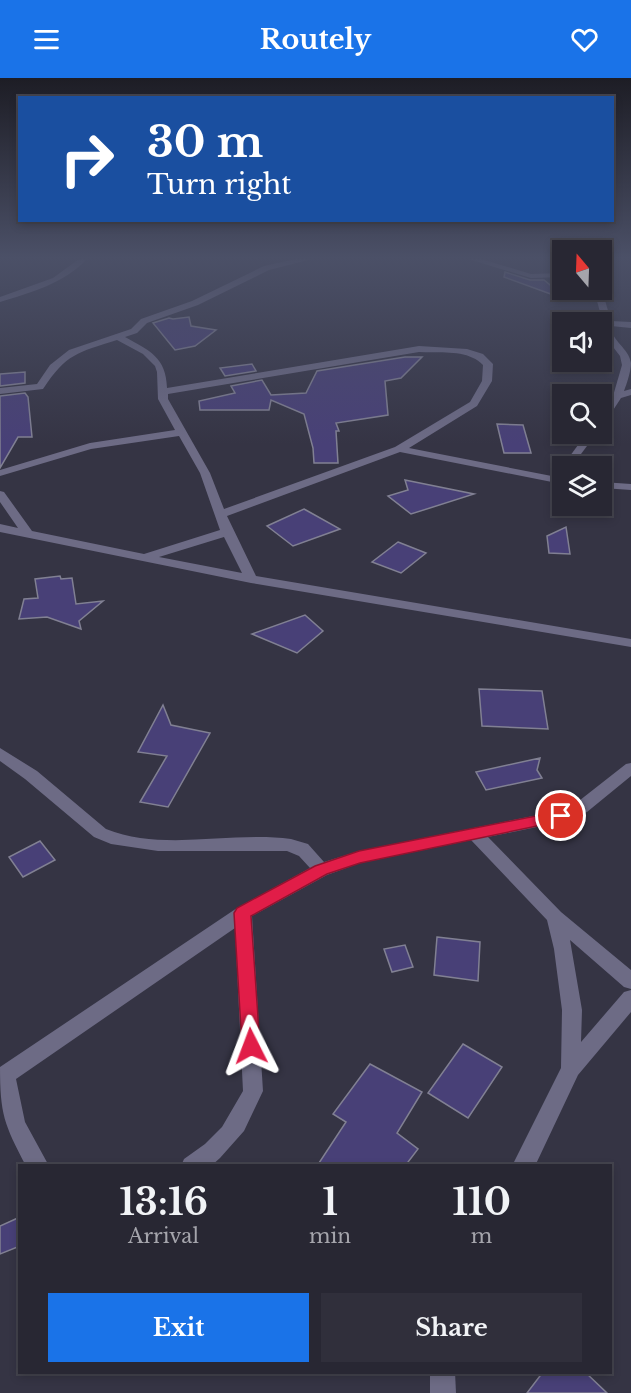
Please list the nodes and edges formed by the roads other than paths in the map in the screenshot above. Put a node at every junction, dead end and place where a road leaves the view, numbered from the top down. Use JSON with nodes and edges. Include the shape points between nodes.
{"nodes":[{"id":1,"x":146,"y":320,"type":"edge"},
{"id":2,"x":612,"y":323,"type":"edge"},
{"id":3,"x":631,"y":325,"type":"edge"},
{"id":4,"x":118,"y":338,"type":"junction"},
{"id":5,"x":612,"y":340,"type":"edge"},
{"id":6,"x":0,"y":391,"type":"edge"},
{"id":7,"x":161,"y":392,"type":"junction"},
{"id":8,"x":631,"y":392,"type":"edge"},
{"id":9,"x":618,"y":396,"type":"junction"},
{"id":10,"x":612,"y":405,"type":"edge"},
{"id":11,"x":182,"y":432,"type":"junction"},
{"id":12,"x":399,"y":450,"type":"junction"},
{"id":13,"x":0,"y":473,"type":"edge"},
{"id":14,"x":552,"y":477,"type":"edge"},
{"id":15,"x":612,"y":486,"type":"edge"},
{"id":16,"x":631,"y":487,"type":"edge"},
{"id":17,"x":0,"y":494,"type":"edge"},
{"id":18,"x":222,"y":514,"type":"junction"},
{"id":19,"x":0,"y":528,"type":"edge"},
{"id":20,"x":227,"y":532,"type":"junction"},
{"id":21,"x":28,"y":534,"type":"junction"},
{"id":22,"x":146,"y":556,"type":"junction"},
{"id":23,"x":251,"y":579,"type":"junction"},
{"id":24,"x":631,"y":643,"type":"edge"},
{"id":25,"x":0,"y":753,"type":"edge"},
{"id":26,"x":631,"y":768,"type":"edge"},
{"id":27,"x":474,"y":833,"type":"junction"},
{"id":28,"x":321,"y":870,"type":"junction"},
{"id":29,"x":243,"y":913,"type":"junction"},
{"id":30,"x":555,"y":917,"type":"junction"},
{"id":31,"x":631,"y":981,"type":"edge"},
{"id":32,"x":631,"y":998,"type":"edge"},
{"id":33,"x":571,"y":1069,"type":"junction"},
{"id":34,"x":3,"y":1077,"type":"edge"},
{"id":35,"x":37,"y":1164,"type":"edge"},
{"id":36,"x":195,"y":1164,"type":"edge"},
{"id":37,"x":524,"y":1164,"type":"edge"},
{"id":38,"x":442,"y":1374,"type":"edge"},
{"id":39,"x":443,"y":1393,"type":"edge"}],
"edges":[{"from":1,"to":4,"type":"street"},
{"from":2,"to":3,"type":"street"},
{"from":4,"to":6,"type":"street","via":[[72,352],[53,367],[40,387]]},
{"from":4,"to":7,"type":"street","via":[[155,359],[162,372]]},
{"from":5,"to":9,"type":"street","via":[[627,365]]},
{"from":7,"to":11,"type":"street"},
{"from":7,"to":12,"type":"street","via":[[419,349],[467,351],[485,360],[488,381],[474,404]]},
{"from":8,"to":9,"type":"street"},
{"from":9,"to":10,"type":"street"},
{"from":11,"to":13,"type":"street","via":[[90,446]]},
{"from":11,"to":18,"type":"street"},
{"from":12,"to":14,"type":"street"},
{"from":12,"to":18,"type":"street"},
{"from":15,"to":16,"type":"street"},
{"from":17,"to":21,"type":"street"},
{"from":18,"to":20,"type":"street"},
{"from":19,"to":21,"type":"street"},
{"from":20,"to":22,"type":"street"},
{"from":20,"to":23,"type":"street"},
{"from":21,"to":22,"type":"street"},
{"from":22,"to":23,"type":"street"},
{"from":23,"to":24,"type":"street"},
{"from":25,"to":28,"type":"street","via":[[112,840],[175,845],[291,845],[300,848]]},
{"from":26,"to":27,"type":"street","via":[[581,808],[561,816]]},
{"from":27,"to":28,"type":"street","via":[[359,857]]},
{"from":27,"to":30,"type":"street"},
{"from":28,"to":29,"type":"street"},
{"from":29,"to":34,"type":"street"},
{"from":29,"to":36,"type":"street","via":[[253,1091],[245,1114],[226,1139]]},
{"from":30,"to":31,"type":"street"},
{"from":30,"to":33,"type":"street","via":[[572,1010]]},
{"from":32,"to":33,"type":"street"},
{"from":33,"to":37,"type":"street"},
{"from":34,"to":35,"type":"street","via":[[15,1124]]},
{"from":38,"to":39,"type":"street"}]}
